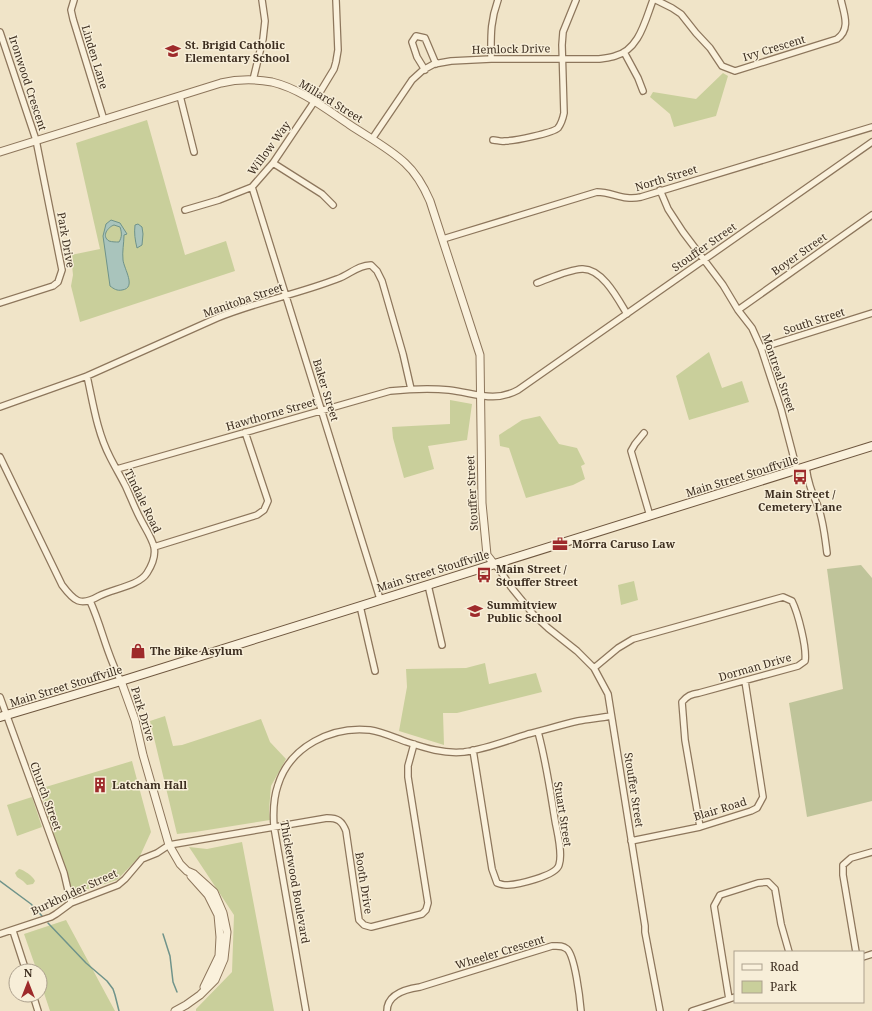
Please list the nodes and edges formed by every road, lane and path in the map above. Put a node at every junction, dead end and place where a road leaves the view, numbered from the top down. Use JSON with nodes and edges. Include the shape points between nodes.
{"nodes":[{"id":1,"x":74,"y":0,"type":"edge"},
{"id":2,"x":262,"y":0,"type":"edge"},
{"id":3,"x":336,"y":0,"type":"edge"},
{"id":4,"x":498,"y":0,"type":"edge"},
{"id":5,"x":576,"y":0,"type":"edge"},
{"id":6,"x":654,"y":0,"type":"edge"},
{"id":7,"x":841,"y":0,"type":"edge"},
{"id":8,"x":0,"y":32,"type":"edge"},
{"id":9,"x":624,"y":52,"type":"junction"},
{"id":10,"x":491,"y":59,"type":"junction"},
{"id":11,"x":563,"y":59,"type":"junction"},
{"id":12,"x":436,"y":64,"type":"junction"},
{"id":13,"x":425,"y":70,"type":"junction"},
{"id":14,"x":253,"y":80,"type":"junction"},
{"id":15,"x":643,"y":91,"type":"dead end"},
{"id":16,"x":180,"y":96,"type":"junction"},
{"id":17,"x":314,"y":102,"type":"junction"},
{"id":18,"x":104,"y":120,"type":"junction"},
{"id":19,"x":872,"y":128,"type":"edge"},
{"id":20,"x":372,"y":139,"type":"junction"},
{"id":21,"x":36,"y":140,"type":"junction"},
{"id":22,"x":493,"y":140,"type":"dead end"},
{"id":23,"x":872,"y":142,"type":"edge"},
{"id":24,"x":0,"y":152,"type":"edge"},
{"id":25,"x":194,"y":152,"type":"dead end"},
{"id":26,"x":273,"y":163,"type":"junction"},
{"id":27,"x":252,"y":187,"type":"junction"},
{"id":28,"x":660,"y":190,"type":"junction"},
{"id":29,"x":332,"y":205,"type":"dead end"},
{"id":30,"x":185,"y":210,"type":"dead end"},
{"id":31,"x":872,"y":215,"type":"edge"},
{"id":32,"x":442,"y":239,"type":"junction"},
{"id":33,"x":704,"y":260,"type":"junction"},
{"id":34,"x":537,"y":283,"type":"dead end"},
{"id":35,"x":286,"y":295,"type":"junction"},
{"id":36,"x":0,"y":302,"type":"edge"},
{"id":37,"x":738,"y":310,"type":"junction"},
{"id":38,"x":872,"y":313,"type":"edge"},
{"id":39,"x":627,"y":314,"type":"junction"},
{"id":40,"x":761,"y":348,"type":"junction"},
{"id":41,"x":87,"y":376,"type":"junction"},
{"id":42,"x":411,"y":389,"type":"junction"},
{"id":43,"x":480,"y":395,"type":"junction"},
{"id":44,"x":0,"y":407,"type":"edge"},
{"id":45,"x":321,"y":410,"type":"junction"},
{"id":46,"x":245,"y":432,"type":"junction"},
{"id":47,"x":644,"y":433,"type":"dead end"},
{"id":48,"x":872,"y":446,"type":"edge"},
{"id":49,"x":0,"y":457,"type":"edge"},
{"id":50,"x":806,"y":467,"type":"junction"},
{"id":51,"x":117,"y":469,"type":"junction"},
{"id":52,"x":797,"y":470,"type":"junction"},
{"id":53,"x":650,"y":516,"type":"junction"},
{"id":54,"x":154,"y":547,"type":"junction"},
{"id":55,"x":827,"y":554,"type":"dead end"},
{"id":56,"x":494,"y":564,"type":"junction"},
{"id":57,"x":428,"y":585,"type":"junction"},
{"id":58,"x":380,"y":599,"type":"junction"},
{"id":59,"x":90,"y":601,"type":"junction"},
{"id":60,"x":360,"y":606,"type":"junction"},
{"id":61,"x":442,"y":645,"type":"dead end"},
{"id":62,"x":594,"y":668,"type":"junction"},
{"id":63,"x":375,"y":671,"type":"dead end"},
{"id":64,"x":121,"y":681,"type":"junction"},
{"id":65,"x":745,"y":681,"type":"junction"},
{"id":66,"x":0,"y":697,"type":"edge"},
{"id":67,"x":3,"y":716,"type":"edge"},
{"id":68,"x":611,"y":716,"type":"junction"},
{"id":69,"x":538,"y":732,"type":"junction"},
{"id":70,"x":414,"y":744,"type":"junction"},
{"id":71,"x":473,"y":750,"type":"junction"},
{"id":72,"x":274,"y":827,"type":"junction"},
{"id":73,"x":700,"y":827,"type":"junction"},
{"id":74,"x":631,"y":841,"type":"junction"},
{"id":75,"x":170,"y":845,"type":"junction"},
{"id":76,"x":872,"y":852,"type":"edge"},
{"id":77,"x":71,"y":903,"type":"junction"},
{"id":78,"x":13,"y":931,"type":"junction"},
{"id":79,"x":0,"y":934,"type":"edge"},
{"id":80,"x":789,"y":951,"type":"edge"},
{"id":81,"x":856,"y":951,"type":"edge"},
{"id":82,"x":23,"y":963,"type":"edge"},
{"id":83,"x":732,"y":998,"type":"edge"},
{"id":84,"x":175,"y":1011,"type":"edge"},
{"id":85,"x":306,"y":1011,"type":"edge"},
{"id":86,"x":386,"y":1011,"type":"edge"},
{"id":87,"x":581,"y":1011,"type":"edge"},
{"id":88,"x":660,"y":1011,"type":"edge"},
{"id":89,"x":692,"y":1011,"type":"edge"}],
"edges":[{"from":1,"to":18,"type":"street","name":"Linden Lane","via":[[71,10],[73,19]]},
{"from":2,"to":14,"type":"street","via":[[265,22]]},
{"from":3,"to":17,"type":"street","name":"Willow Way","via":[[336,62]]},
{"from":4,"to":10,"type":"street","via":[[491,26]]},
{"from":5,"to":11,"type":"street","via":[[563,32]]},
{"from":6,"to":7,"type":"street","name":"Ivy Crescent","via":[[681,14],[722,66],[734,71],[844,35],[846,26]]},
{"from":6,"to":9,"type":"street","name":"Hemlock Drive","via":[[637,40]]},
{"from":8,"to":21,"type":"street","name":"Ironwood Crescent"},
{"from":9,"to":11,"type":"street","name":"Hemlock Drive","via":[[599,59]]},
{"from":9,"to":15,"type":"street"},
{"from":10,"to":11,"type":"street","name":"Hemlock Drive"},
{"from":10,"to":12,"type":"street","name":"Hemlock Drive"},
{"from":11,"to":22,"type":"street","via":[[564,113],[557,128],[512,141]]},
{"from":12,"to":13,"type":"street","name":"Hemlock Drive"},
{"from":12,"to":13,"type":"street","via":[[425,38],[416,36],[412,42]]},
{"from":13,"to":20,"type":"street","name":"Hemlock Drive","via":[[412,80]]},
{"from":14,"to":16,"type":"street","name":"Millard Street","via":[[235,80]]},
{"from":14,"to":17,"type":"street","name":"Millard Street","via":[[287,87]]},
{"from":16,"to":18,"type":"street","name":"Millard Street"},
{"from":16,"to":25,"type":"street"},
{"from":17,"to":20,"type":"street","name":"Millard Street"},
{"from":17,"to":26,"type":"street","name":"Willow Way"},
{"from":18,"to":21,"type":"street","name":"Millard Street"},
{"from":19,"to":28,"type":"street","name":"North Street"},
{"from":20,"to":32,"type":"street","name":"Millard Street","via":[[405,163],[419,178],[430,201]]},
{"from":21,"to":24,"type":"street","name":"Millard Street"},
{"from":21,"to":36,"type":"street","name":"Park Drive","via":[[62,270],[61,276],[53,286]]},
{"from":23,"to":33,"type":"street","name":"Stouffer Street"},
{"from":26,"to":27,"type":"street","name":"Willow Way"},
{"from":26,"to":29,"type":"street","via":[[322,194]]},
{"from":27,"to":30,"type":"street","name":"Willow Way"},
{"from":27,"to":35,"type":"street","name":"Baker Street"},
{"from":28,"to":32,"type":"street","name":"North Street","via":[[634,198],[597,192]]},
{"from":28,"to":33,"type":"street","name":"Montreal Street","via":[[668,210]]},
{"from":31,"to":37,"type":"street","name":"Boyer Street"},
{"from":32,"to":43,"type":"street","name":"Millard Street","via":[[480,355]]},
{"from":33,"to":37,"type":"street","name":"Montreal Street","via":[[723,284]]},
{"from":33,"to":39,"type":"street","name":"Stouffer Street"},
{"from":34,"to":39,"type":"street","via":[[577,270],[587,270],[605,282]]},
{"from":35,"to":41,"type":"street","name":"Manitoba Street","via":[[236,310]]},
{"from":35,"to":42,"type":"street","name":"Manitoba Street","via":[[337,280],[358,268],[371,265],[378,271]]},
{"from":35,"to":45,"type":"street","name":"Baker Street"},
{"from":37,"to":40,"type":"street","name":"Montreal Street","via":[[748,321]]},
{"from":38,"to":40,"type":"street","name":"South Street"},
{"from":39,"to":43,"type":"street","name":"Stouffer Street","via":[[518,390],[503,397]]},
{"from":40,"to":52,"type":"street","name":"Montreal Street"},
{"from":41,"to":44,"type":"street","name":"Manitoba Street"},
{"from":41,"to":51,"type":"street","name":"Tindale Road","via":[[99,430]]},
{"from":42,"to":43,"type":"street","name":"Hawthorne Street","via":[[448,390]]},
{"from":42,"to":45,"type":"street","name":"Hawthorne Street","via":[[379,393]]},
{"from":43,"to":56,"type":"street","name":"Stouffer Street","via":[[482,503],[487,555]]},
{"from":45,"to":46,"type":"street","name":"Hawthorne Street"},
{"from":45,"to":58,"type":"street","name":"Baker Street"},
{"from":46,"to":51,"type":"street","name":"Hawthorne Street"},
{"from":46,"to":54,"type":"street","via":[[268,501],[264,510],[257,515]]},
{"from":47,"to":53,"type":"street","via":[[631,451]]},
{"from":48,"to":50,"type":"main road","name":"Main Street Stouffville"},
{"from":49,"to":59,"type":"street","via":[[68,595],[78,601]]},
{"from":50,"to":52,"type":"main road","name":"Main Street Stouffville"},
{"from":50,"to":55,"type":"street","via":[[810,489],[820,512]]},
{"from":51,"to":54,"type":"street","name":"Tindale Road"},
{"from":52,"to":53,"type":"main road","name":"Main Street Stouffville"},
{"from":53,"to":56,"type":"main road","name":"Main Street Stouffville"},
{"from":54,"to":59,"type":"street","name":"Tindale Road","via":[[153,562],[142,579]]},
{"from":56,"to":57,"type":"main road","name":"Main Street Stouffville"},
{"from":56,"to":62,"type":"street","name":"Stouffer Street","via":[[533,614]]},
{"from":57,"to":58,"type":"main road","name":"Main Street Stouffville"},
{"from":57,"to":61,"type":"street"},
{"from":58,"to":60,"type":"main road","name":"Main Street Stouffville"},
{"from":59,"to":64,"type":"street","name":"Park Drive","via":[[114,669]]},
{"from":60,"to":63,"type":"street"},
{"from":60,"to":64,"type":"main road","name":"Main Street Stouffville"},
{"from":62,"to":65,"type":"street","name":"Dorman Drive","via":[[633,639],[782,597],[788,598],[795,607],[806,646],[805,661],[798,666]]},
{"from":62,"to":68,"type":"street","name":"Stouffer Street","via":[[608,694]]},
{"from":64,"to":67,"type":"main road","name":"Main Street Stouffville"},
{"from":64,"to":75,"type":"street","name":"Park Drive","via":[[135,720]]},
{"from":65,"to":73,"type":"street","name":"Blair Road","via":[[763,797],[757,808],[751,811]]},
{"from":65,"to":73,"type":"street","name":"Dorman Drive","via":[[692,694],[682,702],[685,740]]},
{"from":66,"to":67,"type":"street","name":"Church Street"},
{"from":67,"to":77,"type":"street","name":"Church Street","via":[[64,873]]},
{"from":68,"to":69,"type":"street","name":"Thicketwood Boulevard"},
{"from":68,"to":74,"type":"street","name":"Stouffer Street"},
{"from":69,"to":71,"type":"street","name":"Thicketwood Boulevard"},
{"from":69,"to":71,"type":"street","name":"Stuart Street","via":[[560,864],[557,870],[546,876],[516,884],[497,883],[492,869]]},
{"from":70,"to":71,"type":"street","name":"Thicketwood Boulevard","via":[[452,753]]},
{"from":70,"to":72,"type":"street","name":"Thicketwood Boulevard","via":[[362,729],[332,733],[314,741],[286,768],[278,784],[273,809]]},
{"from":70,"to":72,"type":"street","name":"Booth Drive","via":[[408,777],[428,903],[422,914],[371,927],[359,920],[346,831],[338,819],[327,818]]},
{"from":72,"to":75,"type":"street"},
{"from":72,"to":85,"type":"street","name":"Thicketwood Boulevard"},
{"from":73,"to":74,"type":"street","name":"Blair Road"},
{"from":74,"to":88,"type":"street","name":"Stouffer Street"},
{"from":75,"to":77,"type":"street","name":"Burkholder Street","via":[[142,859],[125,880]]},
{"from":75,"to":84,"type":"street","name":"Park Drive","via":[[180,864],[214,892],[223,913],[227,932],[224,959],[215,980],[200,995]]},
{"from":76,"to":81,"type":"street","via":[[851,858],[843,865]]},
{"from":77,"to":78,"type":"street","name":"Burkholder Street","via":[[54,915]]},
{"from":78,"to":79,"type":"street","name":"Burkholder Street"},
{"from":78,"to":82,"type":"street"},
{"from":80,"to":83,"type":"street","via":[[776,893],[768,882],[720,895],[714,906]]},
{"from":83,"to":89,"type":"street"},
{"from":86,"to":87,"type":"street","name":"Wheeler Crescent","via":[[391,998],[396,994],[559,945],[570,952]]}]}
